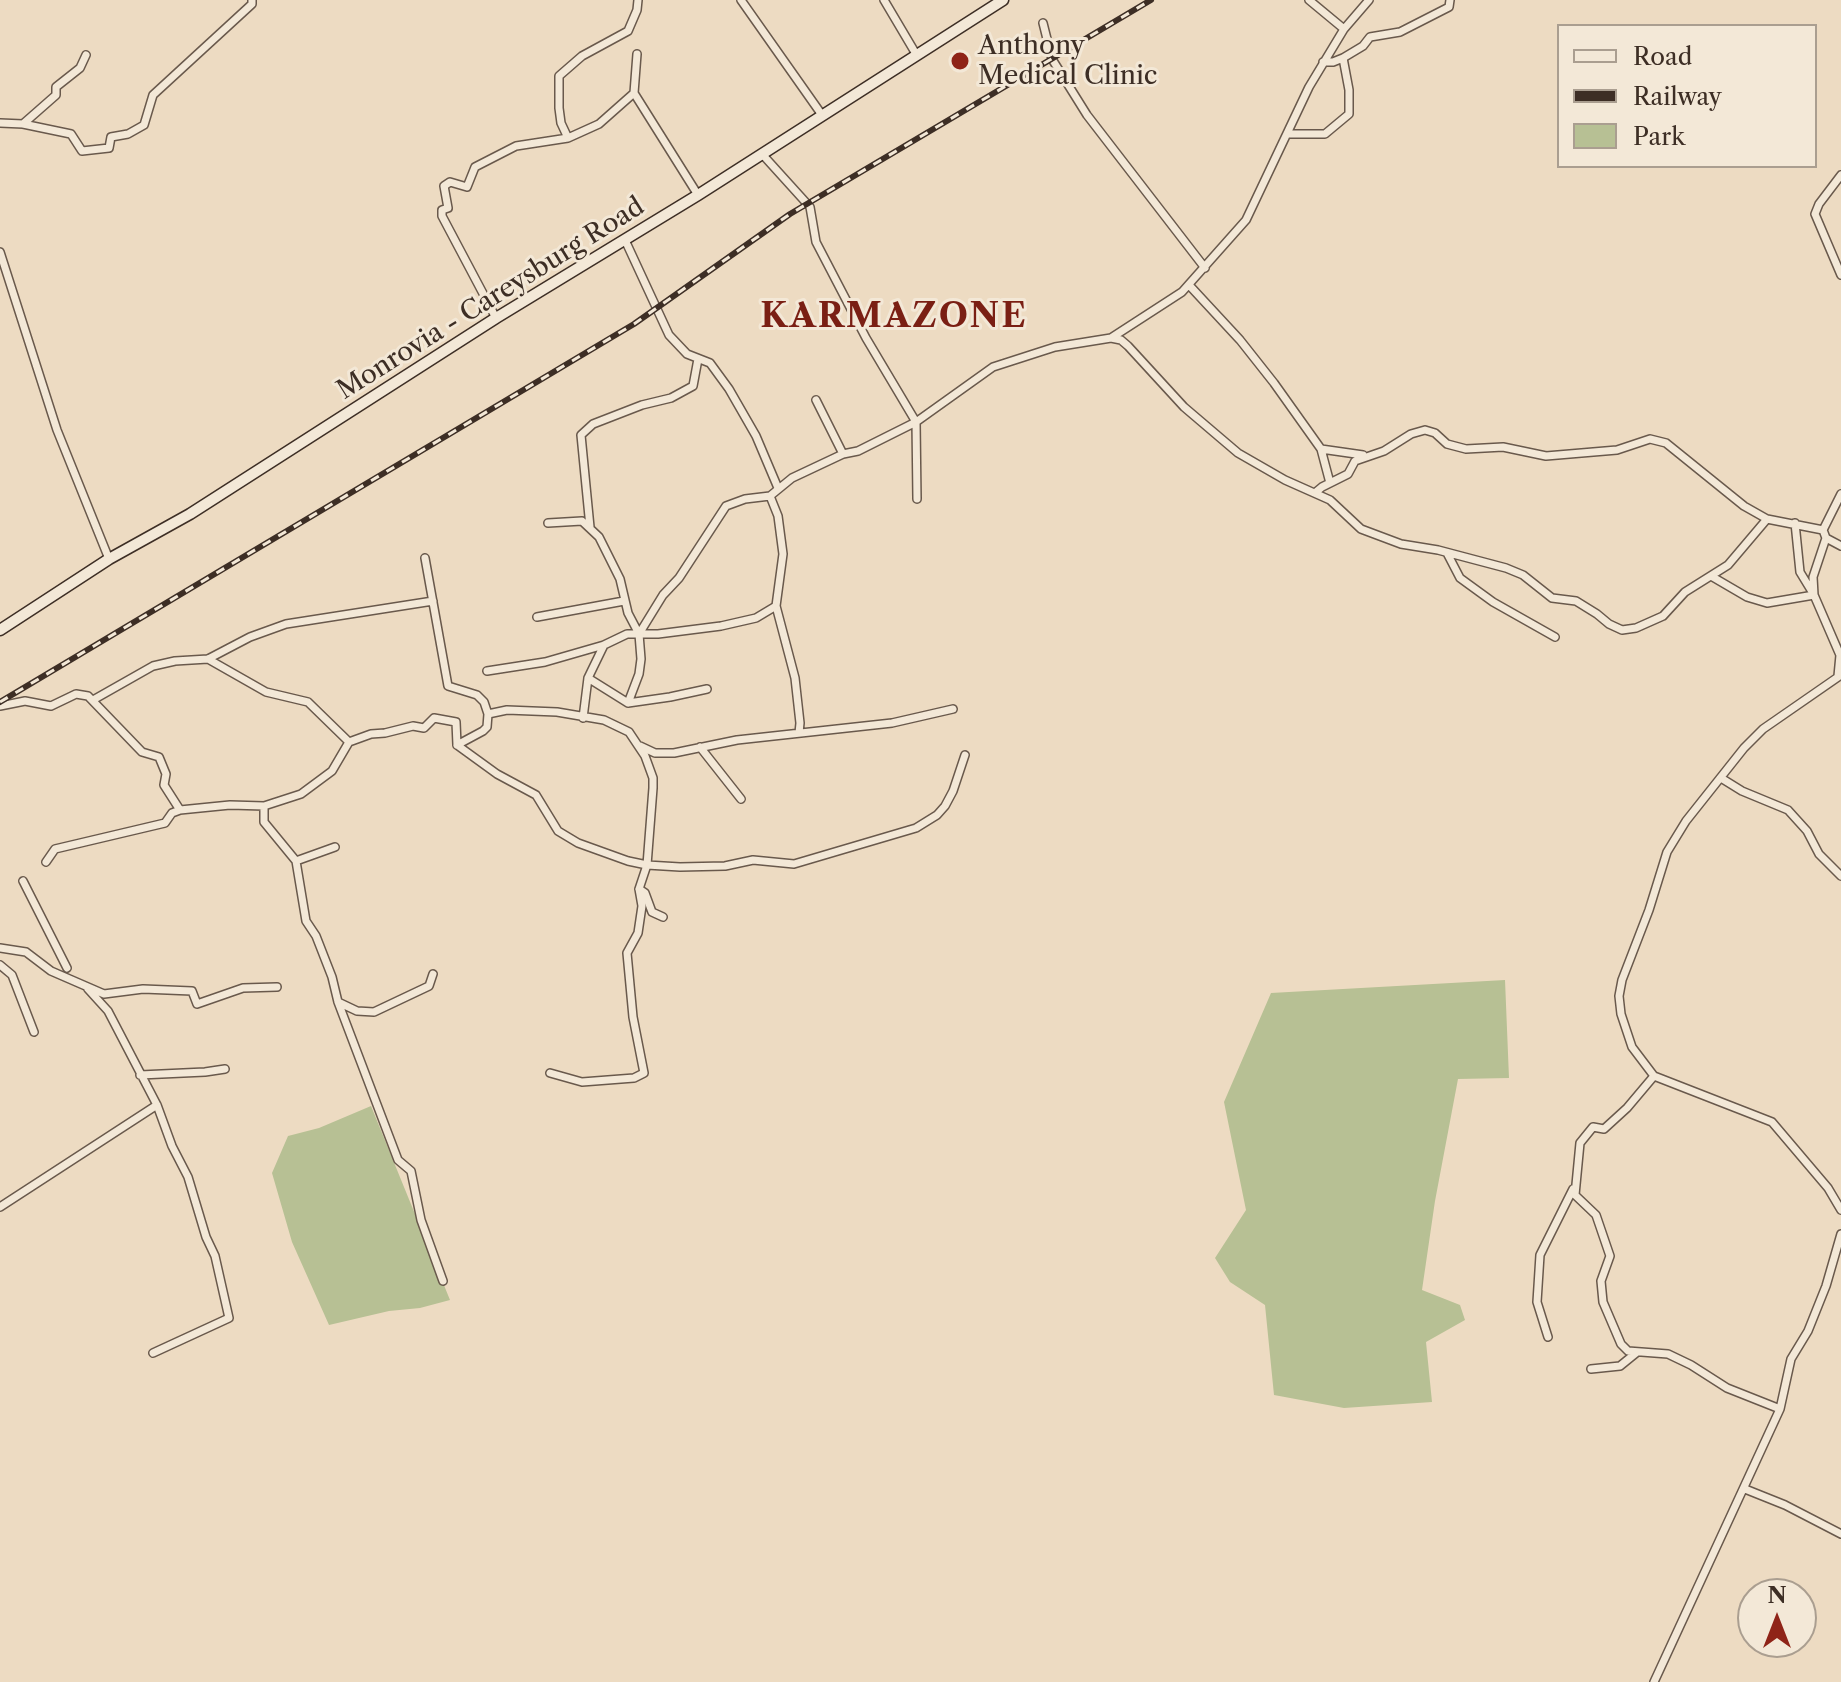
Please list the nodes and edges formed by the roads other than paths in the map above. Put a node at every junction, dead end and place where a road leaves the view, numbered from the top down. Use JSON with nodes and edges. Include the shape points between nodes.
{"nodes":[{"id":1,"x":252,"y":0,"type":"edge"},
{"id":2,"x":638,"y":0,"type":"edge"},
{"id":3,"x":741,"y":0,"type":"edge"},
{"id":4,"x":884,"y":0,"type":"edge"},
{"id":5,"x":1003,"y":0,"type":"edge"},
{"id":6,"x":1309,"y":0,"type":"edge"},
{"id":7,"x":1369,"y":0,"type":"edge"},
{"id":8,"x":1450,"y":0,"type":"edge"},
{"id":9,"x":1043,"y":23,"type":"dead end"},
{"id":10,"x":1344,"y":29,"type":"junction"},
{"id":11,"x":637,"y":54,"type":"dead end"},
{"id":12,"x":916,"y":54,"type":"junction"},
{"id":13,"x":86,"y":55,"type":"dead end"},
{"id":14,"x":1343,"y":58,"type":"junction"},
{"id":15,"x":1323,"y":62,"type":"junction"},
{"id":16,"x":634,"y":93,"type":"junction"},
{"id":17,"x":822,"y":115,"type":"junction"},
{"id":18,"x":0,"y":123,"type":"edge"},
{"id":19,"x":23,"y":124,"type":"junction"},
{"id":20,"x":1287,"y":134,"type":"junction"},
{"id":21,"x":568,"y":138,"type":"junction"},
{"id":22,"x":762,"y":154,"type":"junction"},
{"id":23,"x":1841,"y":175,"type":"edge"},
{"id":24,"x":698,"y":195,"type":"junction"},
{"id":25,"x":625,"y":240,"type":"junction"},
{"id":26,"x":0,"y":252,"type":"edge"},
{"id":27,"x":1205,"y":268,"type":"junction"},
{"id":28,"x":1841,"y":275,"type":"edge"},
{"id":29,"x":1189,"y":285,"type":"junction"},
{"id":30,"x":496,"y":318,"type":"junction"},
{"id":31,"x":1111,"y":338,"type":"junction"},
{"id":32,"x":698,"y":359,"type":"junction"},
{"id":33,"x":816,"y":400,"type":"dead end"},
{"id":34,"x":916,"y":422,"type":"junction"},
{"id":35,"x":1321,"y":449,"type":"junction"},
{"id":36,"x":843,"y":454,"type":"junction"},
{"id":37,"x":1365,"y":456,"type":"junction"},
{"id":38,"x":1330,"y":483,"type":"junction"},
{"id":39,"x":778,"y":488,"type":"junction"},
{"id":40,"x":1316,"y":492,"type":"junction"},
{"id":41,"x":1841,"y":494,"type":"edge"},
{"id":42,"x":770,"y":496,"type":"junction"},
{"id":43,"x":917,"y":499,"type":"dead end"},
{"id":44,"x":1767,"y":519,"type":"junction"},
{"id":45,"x":548,"y":523,"type":"dead end"},
{"id":46,"x":1795,"y":523,"type":"junction"},
{"id":47,"x":590,"y":527,"type":"junction"},
{"id":48,"x":1824,"y":534,"type":"junction"},
{"id":49,"x":1841,"y":546,"type":"edge"},
{"id":50,"x":1447,"y":553,"type":"junction"},
{"id":51,"x":425,"y":558,"type":"dead end"},
{"id":52,"x":109,"y":559,"type":"junction"},
{"id":53,"x":1711,"y":576,"type":"junction"},
{"id":54,"x":1814,"y":595,"type":"junction"},
{"id":55,"x":433,"y":601,"type":"junction"},
{"id":56,"x":624,"y":601,"type":"junction"},
{"id":57,"x":776,"y":606,"type":"junction"},
{"id":58,"x":537,"y":617,"type":"dead end"},
{"id":59,"x":0,"y":630,"type":"edge"},
{"id":60,"x":639,"y":634,"type":"junction"},
{"id":61,"x":1555,"y":637,"type":"dead end"},
{"id":62,"x":604,"y":645,"type":"junction"},
{"id":63,"x":208,"y":659,"type":"junction"},
{"id":64,"x":487,"y":671,"type":"dead end"},
{"id":65,"x":1840,"y":675,"type":"edge"},
{"id":66,"x":588,"y":678,"type":"junction"},
{"id":67,"x":707,"y":689,"type":"dead end"},
{"id":68,"x":93,"y":700,"type":"junction"},
{"id":69,"x":628,"y":703,"type":"junction"},
{"id":70,"x":0,"y":706,"type":"edge"},
{"id":71,"x":953,"y":709,"type":"dead end"},
{"id":72,"x":488,"y":714,"type":"junction"},
{"id":73,"x":583,"y":718,"type":"junction"},
{"id":74,"x":799,"y":733,"type":"junction"},
{"id":75,"x":349,"y":742,"type":"junction"},
{"id":76,"x":457,"y":745,"type":"junction"},
{"id":77,"x":637,"y":745,"type":"junction"},
{"id":78,"x":700,"y":747,"type":"junction"},
{"id":79,"x":965,"y":755,"type":"dead end"},
{"id":80,"x":1721,"y":778,"type":"junction"},
{"id":81,"x":741,"y":799,"type":"dead end"},
{"id":82,"x":264,"y":806,"type":"junction"},
{"id":83,"x":180,"y":810,"type":"junction"},
{"id":84,"x":335,"y":847,"type":"dead end"},
{"id":85,"x":296,"y":861,"type":"junction"},
{"id":86,"x":46,"y":862,"type":"dead end"},
{"id":87,"x":647,"y":865,"type":"junction"},
{"id":88,"x":1841,"y":876,"type":"edge"},
{"id":89,"x":23,"y":881,"type":"dead end"},
{"id":90,"x":639,"y":889,"type":"junction"},
{"id":91,"x":663,"y":917,"type":"dead end"},
{"id":92,"x":0,"y":948,"type":"edge"},
{"id":93,"x":0,"y":965,"type":"edge"},
{"id":94,"x":67,"y":968,"type":"dead end"},
{"id":95,"x":433,"y":974,"type":"dead end"},
{"id":96,"x":277,"y":987,"type":"dead end"},
{"id":97,"x":88,"y":989,"type":"junction"},
{"id":98,"x":338,"y":1002,"type":"junction"},
{"id":99,"x":34,"y":1032,"type":"dead end"},
{"id":100,"x":225,"y":1069,"type":"dead end"},
{"id":101,"x":550,"y":1073,"type":"dead end"},
{"id":102,"x":140,"y":1075,"type":"junction"},
{"id":103,"x":1654,"y":1076,"type":"junction"},
{"id":104,"x":157,"y":1105,"type":"junction"},
{"id":105,"x":1574,"y":1187,"type":"junction"},
{"id":106,"x":0,"y":1207,"type":"edge"},
{"id":107,"x":1841,"y":1210,"type":"edge"},
{"id":108,"x":1841,"y":1234,"type":"edge"},
{"id":109,"x":443,"y":1281,"type":"dead end"},
{"id":110,"x":1548,"y":1337,"type":"dead end"},
{"id":111,"x":153,"y":1353,"type":"dead end"},
{"id":112,"x":1636,"y":1353,"type":"junction"},
{"id":113,"x":1591,"y":1369,"type":"dead end"},
{"id":114,"x":1780,"y":1409,"type":"junction"},
{"id":115,"x":1745,"y":1489,"type":"junction"},
{"id":116,"x":1841,"y":1534,"type":"edge"},
{"id":117,"x":1654,"y":1682,"type":"edge"}],
"edges":[{"from":1,"to":19,"type":"street","via":[[153,95],[144,125],[111,137],[109,148],[82,151],[71,134]]},
{"from":2,"to":21,"type":"street","via":[[628,31],[582,56],[559,76],[561,123]]},
{"from":3,"to":17,"type":"street"},
{"from":4,"to":12,"type":"street"},
{"from":5,"to":12,"type":"main road","name":"Monrovia - Careysburg Road"},
{"from":6,"to":10,"type":"street"},
{"from":7,"to":10,"type":"street"},
{"from":8,"to":14,"type":"street","via":[[1449,7],[1400,32],[1370,37]]},
{"from":9,"to":27,"type":"street","via":[[1052,59],[1087,115]]},
{"from":10,"to":15,"type":"street"},
{"from":11,"to":16,"type":"street"},
{"from":12,"to":17,"type":"main road","name":"Monrovia - Careysburg Road"},
{"from":13,"to":19,"type":"street","via":[[80,68],[56,87],[56,95]]},
{"from":14,"to":15,"type":"street"},
{"from":14,"to":20,"type":"street","via":[[1349,114],[1325,134]]},
{"from":15,"to":20,"type":"street"},
{"from":16,"to":21,"type":"street","via":[[599,124]]},
{"from":16,"to":24,"type":"street"},
{"from":17,"to":22,"type":"main road","name":"Monrovia - Careysburg Road"},
{"from":18,"to":19,"type":"street"},
{"from":20,"to":27,"type":"street","via":[[1246,220]]},
{"from":21,"to":30,"type":"street","via":[[516,146],[475,167],[467,187],[450,182],[444,186],[448,208],[442,216]]},
{"from":22,"to":24,"type":"main road","name":"Monrovia - Careysburg Road"},
{"from":22,"to":34,"type":"street","via":[[810,207],[816,242]]},
{"from":23,"to":28,"type":"street","via":[[1815,214]]},
{"from":24,"to":25,"type":"main road","name":"Monrovia - Careysburg Road"},
{"from":25,"to":30,"type":"main road","name":"Monrovia - Careysburg Road"},
{"from":25,"to":32,"type":"street","via":[[669,335]]},
{"from":26,"to":52,"type":"street","via":[[57,430]]},
{"from":27,"to":29,"type":"street"},
{"from":29,"to":31,"type":"street"},
{"from":29,"to":35,"type":"street","via":[[1240,340]]},
{"from":30,"to":52,"type":"main road","name":"Monrovia - Careysburg Road","via":[[190,514]]},
{"from":31,"to":34,"type":"street","via":[[1055,347],[993,367]]},
{"from":31,"to":40,"type":"street","via":[[1128,346],[1184,407],[1238,453]]},
{"from":32,"to":39,"type":"street","via":[[710,363],[742,408]]},
{"from":32,"to":47,"type":"street","via":[[693,386],[593,424],[581,435]]},
{"from":33,"to":36,"type":"street"},
{"from":34,"to":36,"type":"street"},
{"from":34,"to":43,"type":"street"},
{"from":35,"to":37,"type":"street"},
{"from":35,"to":38,"type":"street"},
{"from":36,"to":39,"type":"street"},
{"from":37,"to":38,"type":"street"},
{"from":37,"to":44,"type":"street","via":[[1425,430],[1466,449],[1503,447],[1546,456],[1617,450],[1650,439],[1666,443]]},
{"from":38,"to":40,"type":"street"},
{"from":39,"to":42,"type":"street"},
{"from":40,"to":50,"type":"street","via":[[1381,539]]},
{"from":41,"to":48,"type":"street"},
{"from":42,"to":57,"type":"street","via":[[783,554]]},
{"from":42,"to":60,"type":"street","via":[[726,506]]},
{"from":44,"to":46,"type":"street"},
{"from":44,"to":53,"type":"street","via":[[1728,565]]},
{"from":45,"to":47,"type":"street","via":[[582,521]]},
{"from":46,"to":48,"type":"street"},
{"from":46,"to":54,"type":"street","via":[[1800,572]]},
{"from":47,"to":56,"type":"street","via":[[620,579]]},
{"from":48,"to":49,"type":"street"},
{"from":48,"to":54,"type":"street"},
{"from":50,"to":53,"type":"street","via":[[1523,575],[1552,598],[1576,601],[1622,630],[1663,616],[1685,592]]},
{"from":50,"to":61,"type":"street","via":[[1460,578]]},
{"from":51,"to":55,"type":"street"},
{"from":52,"to":59,"type":"main road","name":"Monrovia - Careysburg Road"},
{"from":53,"to":54,"type":"street","via":[[1767,603]]},
{"from":54,"to":65,"type":"street","via":[[1840,655]]},
{"from":55,"to":63,"type":"street","via":[[286,624]]},
{"from":55,"to":72,"type":"street","via":[[448,686],[477,695]]},
{"from":56,"to":58,"type":"street"},
{"from":56,"to":60,"type":"street"},
{"from":57,"to":60,"type":"street","via":[[739,622]]},
{"from":57,"to":74,"type":"street","via":[[795,678]]},
{"from":60,"to":62,"type":"street"},
{"from":60,"to":69,"type":"street","via":[[639,674]]},
{"from":62,"to":64,"type":"street"},
{"from":62,"to":66,"type":"street"},
{"from":63,"to":68,"type":"street","via":[[153,666]]},
{"from":63,"to":75,"type":"street","via":[[266,692],[308,702]]},
{"from":65,"to":80,"type":"street","via":[[1763,729]]},
{"from":66,"to":69,"type":"street"},
{"from":66,"to":73,"type":"street"},
{"from":67,"to":69,"type":"street"},
{"from":68,"to":70,"type":"street","via":[[76,694],[51,706],[25,701]]},
{"from":68,"to":83,"type":"street","via":[[142,752],[159,757],[164,785]]},
{"from":71,"to":74,"type":"street","via":[[892,723]]},
{"from":72,"to":73,"type":"street","via":[[557,712]]},
{"from":72,"to":76,"type":"street","via":[[483,731]]},
{"from":73,"to":77,"type":"street","via":[[611,721],[629,732]]},
{"from":74,"to":78,"type":"street"},
{"from":75,"to":76,"type":"street","via":[[424,728],[434,718],[456,722]]},
{"from":75,"to":82,"type":"street","via":[[332,771],[301,794]]},
{"from":76,"to":87,"type":"street","via":[[536,795],[558,831],[578,843]]},
{"from":77,"to":78,"type":"street","via":[[655,753]]},
{"from":77,"to":87,"type":"street","via":[[653,778]]},
{"from":78,"to":81,"type":"street"},
{"from":79,"to":87,"type":"street","via":[[945,806],[916,828],[794,864],[753,860],[725,866]]},
{"from":80,"to":88,"type":"street","via":[[1788,810]]},
{"from":80,"to":103,"type":"street","via":[[1667,852],[1622,980],[1621,1014],[1632,1047]]},
{"from":82,"to":83,"type":"street"},
{"from":82,"to":85,"type":"street","via":[[264,822]]},
{"from":83,"to":86,"type":"street","via":[[165,823],[55,849]]},
{"from":84,"to":85,"type":"street"},
{"from":85,"to":98,"type":"street","via":[[306,921]]},
{"from":87,"to":90,"type":"street"},
{"from":89,"to":94,"type":"street"},
{"from":90,"to":91,"type":"street","via":[[652,912]]},
{"from":90,"to":101,"type":"street","via":[[638,933],[627,953],[644,1073],[591,1082]]},
{"from":92,"to":97,"type":"street","via":[[26,952]]},
{"from":93,"to":99,"type":"street","via":[[12,975]]},
{"from":95,"to":98,"type":"street","via":[[429,986],[374,1012]]},
{"from":96,"to":97,"type":"street","via":[[243,988],[197,1004],[192,991],[143,989],[111,995]]},
{"from":97,"to":102,"type":"street","via":[[108,1011]]},
{"from":98,"to":109,"type":"street","via":[[398,1160],[411,1171],[421,1220]]},
{"from":100,"to":102,"type":"street"},
{"from":102,"to":104,"type":"street"},
{"from":103,"to":105,"type":"street","via":[[1604,1129],[1593,1127],[1580,1143]]},
{"from":103,"to":107,"type":"street","via":[[1772,1122]]},
{"from":104,"to":106,"type":"street"},
{"from":104,"to":111,"type":"street","via":[[215,1256],[229,1318]]},
{"from":105,"to":110,"type":"street","via":[[1540,1255],[1537,1302]]},
{"from":105,"to":112,"type":"street","via":[[1581,1203],[1596,1215],[1610,1256],[1601,1281],[1603,1302],[1621,1344]]},
{"from":108,"to":114,"type":"street","via":[[1808,1331],[1791,1359]]},
{"from":112,"to":113,"type":"street","via":[[1620,1366]]},
{"from":112,"to":114,"type":"street","via":[[1668,1354],[1727,1388]]},
{"from":114,"to":115,"type":"street"},
{"from":115,"to":116,"type":"street"},
{"from":115,"to":117,"type":"street"}]}
